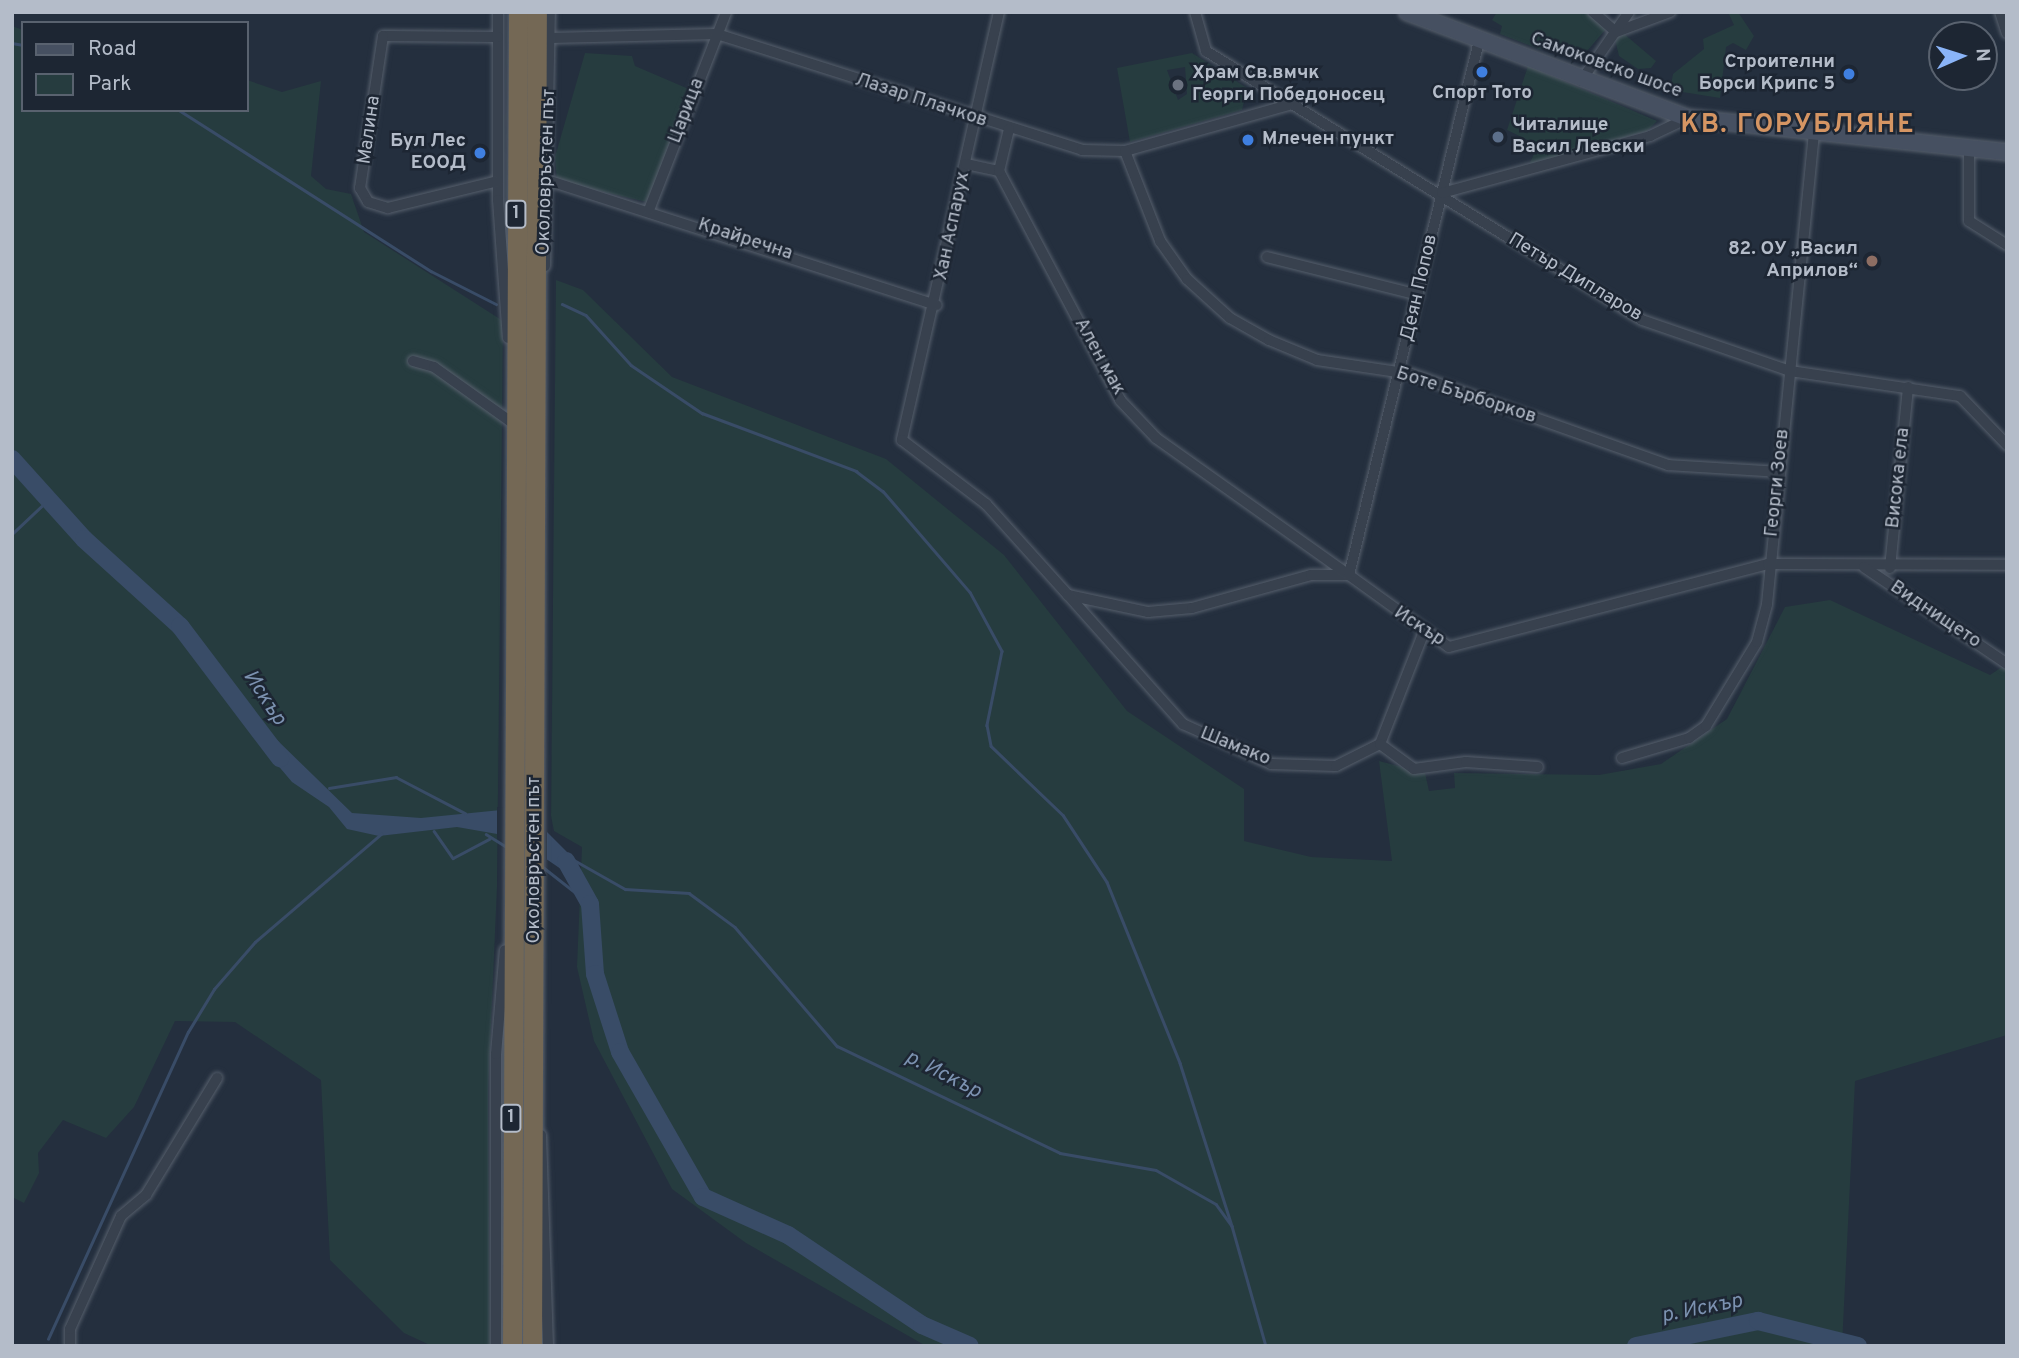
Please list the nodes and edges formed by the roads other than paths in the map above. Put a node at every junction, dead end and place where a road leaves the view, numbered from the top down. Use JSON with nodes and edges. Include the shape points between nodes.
{"nodes":[{"id":1,"x":498,"y":12,"type":"edge"},
{"id":2,"x":518,"y":12,"type":"edge"},
{"id":3,"x":537,"y":12,"type":"edge"},
{"id":4,"x":550,"y":12,"type":"edge"},
{"id":5,"x":726,"y":12,"type":"edge"},
{"id":6,"x":999,"y":12,"type":"edge"},
{"id":7,"x":1195,"y":12,"type":"edge"},
{"id":8,"x":1407,"y":12,"type":"edge"},
{"id":9,"x":1593,"y":12,"type":"edge"},
{"id":10,"x":1629,"y":12,"type":"edge"},
{"id":11,"x":1670,"y":12,"type":"edge"},
{"id":12,"x":2000,"y":12,"type":"edge"},
{"id":13,"x":1616,"y":32,"type":"junction"},
{"id":14,"x":2007,"y":33,"type":"edge"},
{"id":15,"x":717,"y":34,"type":"junction"},
{"id":16,"x":498,"y":37,"type":"junction"},
{"id":17,"x":550,"y":38,"type":"junction"},
{"id":18,"x":1479,"y":41,"type":"junction"},
{"id":19,"x":1581,"y":81,"type":"junction"},
{"id":20,"x":1290,"y":105,"type":"junction"},
{"id":21,"x":1688,"y":118,"type":"junction"},
{"id":22,"x":976,"y":119,"type":"junction"},
{"id":23,"x":1009,"y":130,"type":"junction"},
{"id":24,"x":1814,"y":134,"type":"junction"},
{"id":25,"x":1969,"y":148,"type":"junction"},
{"id":26,"x":1125,"y":151,"type":"junction"},
{"id":27,"x":2007,"y":152,"type":"edge"},
{"id":28,"x":966,"y":164,"type":"junction"},
{"id":29,"x":999,"y":171,"type":"junction"},
{"id":30,"x":498,"y":181,"type":"junction"},
{"id":31,"x":550,"y":181,"type":"junction"},
{"id":32,"x":1442,"y":193,"type":"junction"},
{"id":33,"x":649,"y":210,"type":"junction"},
{"id":34,"x":2007,"y":245,"type":"edge"},
{"id":35,"x":1267,"y":257,"type":"dead end"},
{"id":36,"x":1418,"y":295,"type":"junction"},
{"id":37,"x":937,"y":305,"type":"junction"},
{"id":38,"x":414,"y":361,"type":"dead end"},
{"id":39,"x":1790,"y":371,"type":"junction"},
{"id":40,"x":1400,"y":372,"type":"junction"},
{"id":41,"x":535,"y":374,"type":"junction"},
{"id":42,"x":1908,"y":387,"type":"junction"},
{"id":43,"x":513,"y":419,"type":"junction"},
{"id":44,"x":2007,"y":445,"type":"edge"},
{"id":45,"x":1780,"y":471,"type":"junction"},
{"id":46,"x":1768,"y":564,"type":"junction"},
{"id":47,"x":2007,"y":565,"type":"edge"},
{"id":48,"x":1864,"y":567,"type":"junction"},
{"id":49,"x":1890,"y":568,"type":"junction"},
{"id":50,"x":1349,"y":575,"type":"junction"},
{"id":51,"x":1068,"y":595,"type":"junction"},
{"id":52,"x":1423,"y":634,"type":"junction"},
{"id":53,"x":2007,"y":664,"type":"edge"},
{"id":54,"x":1380,"y":744,"type":"junction"},
{"id":55,"x":1622,"y":758,"type":"dead end"},
{"id":56,"x":1538,"y":767,"type":"dead end"},
{"id":57,"x":510,"y":891,"type":"junction"},
{"id":58,"x":535,"y":957,"type":"junction"},
{"id":59,"x":217,"y":1078,"type":"dead end"},
{"id":60,"x":70,"y":1346,"type":"edge"},
{"id":61,"x":495,"y":1346,"type":"edge"},
{"id":62,"x":512,"y":1346,"type":"edge"},
{"id":63,"x":532,"y":1346,"type":"edge"},
{"id":64,"x":548,"y":1346,"type":"edge"}],
"edges":[{"from":1,"to":16,"type":"street","name":"Околовръстен път"},
{"from":2,"to":43,"type":"highway","name":"Околовръстен път","number":"1"},
{"from":3,"to":41,"type":"highway","name":"Околовръстен път","number":"1"},
{"from":4,"to":17,"type":"street","name":"Околовръстен път"},
{"from":5,"to":15,"type":"street","name":"Царица"},
{"from":6,"to":22,"type":"street","name":"Хан Аспарух"},
{"from":7,"to":20,"type":"street","name":"Петър Дипларов","via":[[1206,51]]},
{"from":8,"to":18,"type":"main road","name":"Самоковско шосе"},
{"from":9,"to":13,"type":"street"},
{"from":10,"to":13,"type":"street"},
{"from":11,"to":13,"type":"street"},
{"from":12,"to":14,"type":"street"},
{"from":13,"to":19,"type":"street"},
{"from":15,"to":17,"type":"street","name":"Лазар Плачков"},
{"from":15,"to":22,"type":"street","name":"Лазар Плачков"},
{"from":15,"to":33,"type":"street","name":"Царица"},
{"from":16,"to":30,"type":"street","name":"Околовръстен път"},
{"from":16,"to":30,"type":"street","name":"Малина","via":[[383,36],[360,188],[368,202],[387,208]]},
{"from":17,"to":31,"type":"street","name":"Околовръстен път"},
{"from":18,"to":19,"type":"main road","name":"Самоковско шосе"},
{"from":18,"to":32,"type":"street","name":"Деян Попов"},
{"from":19,"to":21,"type":"main road","name":"Самоковско шосе"},
{"from":20,"to":26,"type":"street","name":"Лазар Плачков"},
{"from":20,"to":32,"type":"street","name":"Петър Дипларов"},
{"from":21,"to":24,"type":"main road","name":"Самоковско шосе"},
{"from":21,"to":32,"type":"street","via":[[1650,136]]},
{"from":22,"to":23,"type":"street","name":"Лазар Плачков"},
{"from":22,"to":28,"type":"street","name":"Хан Аспарух"},
{"from":23,"to":26,"type":"street","name":"Лазар Плачков","via":[[1082,150]]},
{"from":23,"to":29,"type":"street"},
{"from":24,"to":25,"type":"main road","name":"Самоковско шосе"},
{"from":24,"to":39,"type":"street","name":"Георги Зоев"},
{"from":25,"to":27,"type":"main road","name":"Самоковско шосе"},
{"from":25,"to":34,"type":"street","via":[[1969,221]]},
{"from":26,"to":40,"type":"street","name":"Боте Бърборков","via":[[1160,241],[1187,279],[1230,318],[1317,360]]},
{"from":28,"to":29,"type":"street"},
{"from":28,"to":37,"type":"street","name":"Хан Аспарух"},
{"from":29,"to":50,"type":"street","name":"Ален мак","via":[[1120,400],[1156,438]]},
{"from":30,"to":43,"type":"street","name":"Околовръстен път"},
{"from":31,"to":33,"type":"street","name":"Крайречна"},
{"from":31,"to":41,"type":"street","name":"Околовръстен път"},
{"from":32,"to":36,"type":"street","name":"Деян Попов"},
{"from":32,"to":39,"type":"street","name":"Петър Дипларов","via":[[1642,320]]},
{"from":33,"to":37,"type":"street","name":"Крайречна"},
{"from":35,"to":36,"type":"street"},
{"from":36,"to":40,"type":"street","name":"Деян Попов"},
{"from":37,"to":51,"type":"street","name":"Хан Аспарух","via":[[902,440],[986,505]]},
{"from":38,"to":43,"type":"street","via":[[434,367]]},
{"from":39,"to":42,"type":"street","name":"Петър Дипларов"},
{"from":39,"to":45,"type":"street","name":"Георги Зоев"},
{"from":40,"to":45,"type":"street","name":"Боте Бърборков","via":[[1668,465]]},
{"from":40,"to":50,"type":"street","name":"Деян Попов"},
{"from":41,"to":58,"type":"highway","name":"Околовръстен път","number":"1"},
{"from":42,"to":44,"type":"street","name":"Петър Дипларов","via":[[1960,396]]},
{"from":42,"to":49,"type":"street","name":"Висока ела"},
{"from":43,"to":57,"type":"highway","name":"Околовръстен път","number":"1"},
{"from":45,"to":46,"type":"street","name":"Георги Зоев"},
{"from":46,"to":48,"type":"street","name":"Искър"},
{"from":46,"to":52,"type":"street","name":"Искър","via":[[1467,646],[1449,648]]},
{"from":46,"to":55,"type":"street","name":"Георги Зоев","via":[[1767,604],[1756,642],[1713,715],[1689,738]]},
{"from":47,"to":49,"type":"street","name":"Искър"},
{"from":48,"to":49,"type":"street","name":"Искър"},
{"from":48,"to":53,"type":"street","name":"Виднището"},
{"from":50,"to":51,"type":"street","via":[[1311,575],[1192,608],[1148,612]]},
{"from":50,"to":52,"type":"street","name":"Искър"},
{"from":51,"to":54,"type":"street","name":"Шамако","via":[[1182,724],[1211,742],[1271,764],[1308,766],[1336,766]]},
{"from":52,"to":54,"type":"street"},
{"from":54,"to":56,"type":"street","via":[[1414,769],[1466,762]]},
{"from":57,"to":61,"type":"street","via":[[496,1054]]},
{"from":57,"to":62,"type":"highway","name":"Околовръстен път","number":"1"},
{"from":58,"to":63,"type":"highway","name":"Околовръстен път","number":"1"},
{"from":58,"to":64,"type":"street"},
{"from":59,"to":60,"type":"street","via":[[146,1195],[121,1216],[70,1329]]}]}
